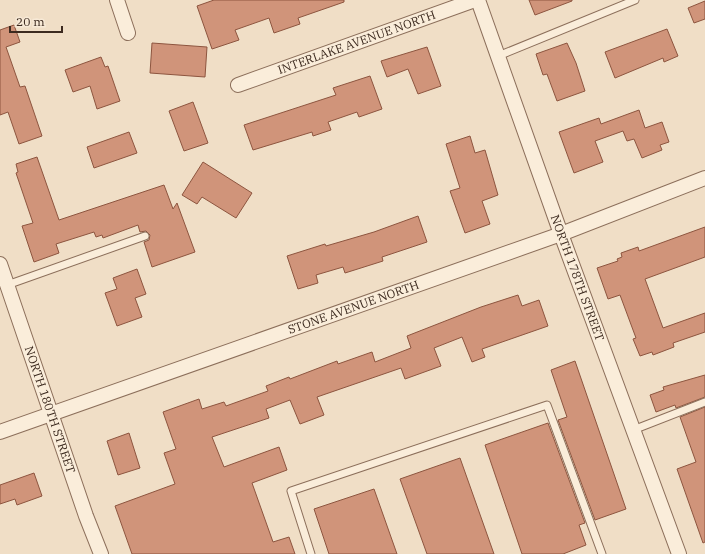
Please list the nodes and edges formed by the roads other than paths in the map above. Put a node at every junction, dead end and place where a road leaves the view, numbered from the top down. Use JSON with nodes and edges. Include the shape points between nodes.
{"nodes":[{"id":1,"x":116,"y":0,"type":"edge"},
{"id":2,"x":476,"y":0,"type":"edge"},
{"id":3,"x":635,"y":0,"type":"edge"},
{"id":4,"x":128,"y":33,"type":"dead end"},
{"id":5,"x":498,"y":56,"type":"junction"},
{"id":6,"x":238,"y":85,"type":"dead end"},
{"id":7,"x":705,"y":178,"type":"edge"},
{"id":8,"x":560,"y":234,"type":"junction"},
{"id":9,"x":145,"y":236,"type":"dead end"},
{"id":10,"x":0,"y":264,"type":"edge"},
{"id":11,"x":7,"y":285,"type":"junction"},
{"id":12,"x":705,"y":402,"type":"edge"},
{"id":13,"x":51,"y":414,"type":"junction"},
{"id":14,"x":633,"y":430,"type":"junction"},
{"id":15,"x":0,"y":432,"type":"edge"},
{"id":16,"x":102,"y":554,"type":"edge"},
{"id":17,"x":312,"y":554,"type":"edge"},
{"id":18,"x":602,"y":554,"type":"edge"},
{"id":19,"x":679,"y":554,"type":"edge"}],
"edges":[{"from":1,"to":4,"type":"street"},
{"from":2,"to":5,"type":"street","name":"NORTH 178TH STREET"},
{"from":2,"to":6,"type":"street","name":"INTERLAKE AVENUE NORTH"},
{"from":3,"to":5,"type":"lane"},
{"from":5,"to":8,"type":"street","name":"NORTH 178TH STREET"},
{"from":7,"to":8,"type":"street","name":"STONE AVENUE NORTH"},
{"from":8,"to":13,"type":"street","name":"STONE AVENUE NORTH"},
{"from":8,"to":14,"type":"street","name":"NORTH 178TH STREET"},
{"from":9,"to":11,"type":"lane"},
{"from":10,"to":11,"type":"street","name":"NORTH 180TH STREET"},
{"from":11,"to":13,"type":"street","name":"NORTH 180TH STREET"},
{"from":12,"to":14,"type":"lane"},
{"from":13,"to":15,"type":"street","name":"STONE AVENUE NORTH"},
{"from":13,"to":16,"type":"street","name":"NORTH 180TH STREET","via":[[86,516]]},
{"from":14,"to":19,"type":"street","name":"NORTH 178TH STREET"},
{"from":17,"to":18,"type":"lane","via":[[291,491],[547,405]]}]}
